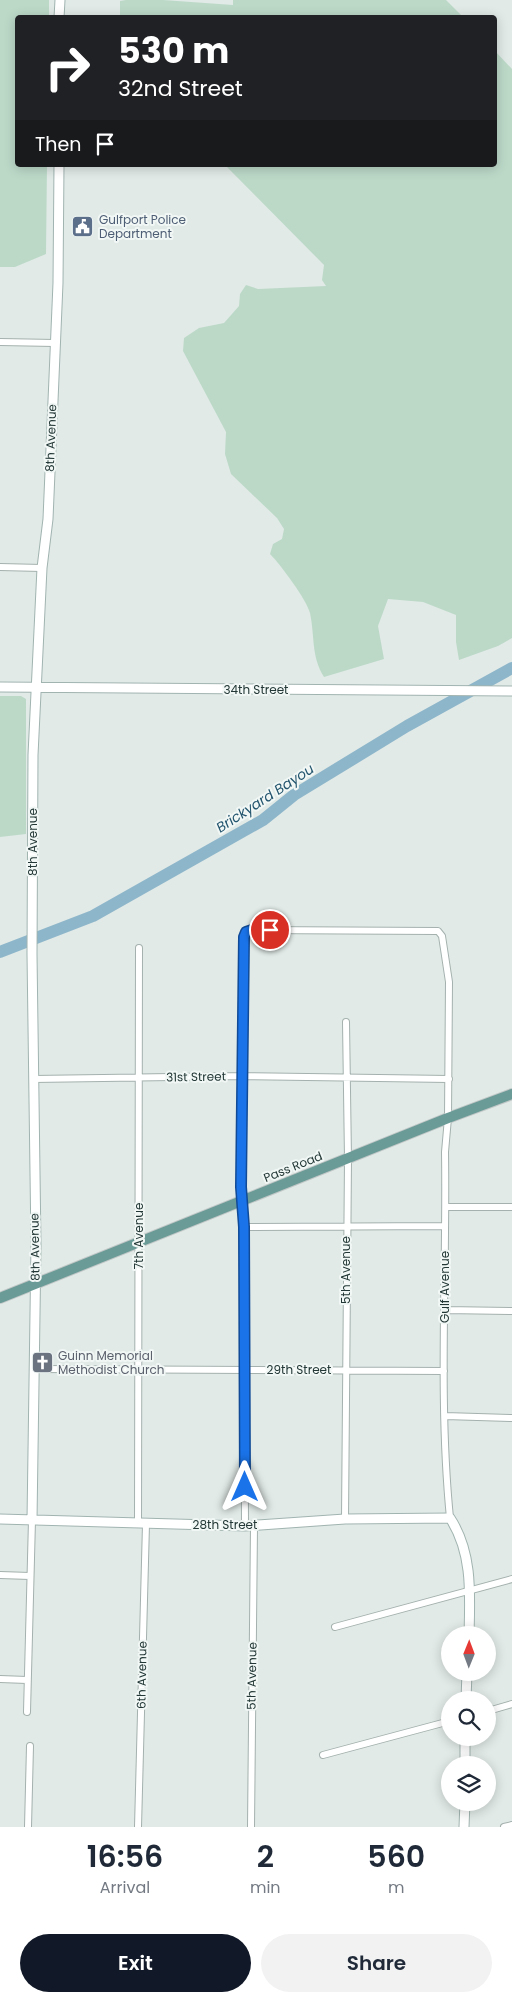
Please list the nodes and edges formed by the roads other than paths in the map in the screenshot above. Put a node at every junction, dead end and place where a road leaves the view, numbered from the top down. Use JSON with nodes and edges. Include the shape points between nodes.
{"nodes":[{"id":1,"x":60,"y":0,"type":"edge"},
{"id":2,"x":59,"y":15,"type":"edge"},
{"id":3,"x":59,"y":167,"type":"edge"},
{"id":4,"x":0,"y":342,"type":"edge"},
{"id":5,"x":55,"y":342,"type":"junction"},
{"id":6,"x":0,"y":567,"type":"edge"},
{"id":7,"x":42,"y":568,"type":"junction"},
{"id":8,"x":0,"y":687,"type":"edge"},
{"id":9,"x":35,"y":688,"type":"junction"},
{"id":10,"x":512,"y":691,"type":"edge"},
{"id":11,"x":139,"y":948,"type":"dead end"},
{"id":12,"x":346,"y":1022,"type":"dead end"},
{"id":13,"x":242,"y":1076,"type":"junction"},
{"id":14,"x":139,"y":1078,"type":"junction"},
{"id":15,"x":346,"y":1078,"type":"junction"},
{"id":16,"x":33,"y":1079,"type":"junction"},
{"id":17,"x":449,"y":1079,"type":"junction"},
{"id":18,"x":512,"y":1094,"type":"edge"},
{"id":19,"x":448,"y":1118,"type":"junction"},
{"id":20,"x":348,"y":1159,"type":"junction"},
{"id":21,"x":242,"y":1201,"type":"junction"},
{"id":22,"x":446,"y":1207,"type":"junction"},
{"id":23,"x":512,"y":1207,"type":"edge"},
{"id":24,"x":346,"y":1225,"type":"junction"},
{"id":25,"x":446,"y":1226,"type":"junction"},
{"id":26,"x":244,"y":1227,"type":"junction"},
{"id":27,"x":139,"y":1242,"type":"junction"},
{"id":28,"x":35,"y":1284,"type":"junction"},
{"id":29,"x":0,"y":1298,"type":"edge"},
{"id":30,"x":445,"y":1310,"type":"junction"},
{"id":31,"x":512,"y":1311,"type":"edge"},
{"id":32,"x":138,"y":1369,"type":"junction"},
{"id":33,"x":243,"y":1369,"type":"junction"},
{"id":34,"x":34,"y":1370,"type":"junction"},
{"id":35,"x":346,"y":1370,"type":"junction"},
{"id":36,"x":444,"y":1372,"type":"junction"},
{"id":37,"x":445,"y":1416,"type":"junction"},
{"id":38,"x":512,"y":1418,"type":"edge"},
{"id":39,"x":345,"y":1518,"type":"junction"},
{"id":40,"x":450,"y":1518,"type":"junction"},
{"id":41,"x":0,"y":1519,"type":"edge"},
{"id":42,"x":32,"y":1520,"type":"junction"},
{"id":43,"x":142,"y":1524,"type":"junction"},
{"id":44,"x":250,"y":1526,"type":"junction"},
{"id":45,"x":0,"y":1575,"type":"edge"},
{"id":46,"x":30,"y":1576,"type":"junction"},
{"id":47,"x":512,"y":1579,"type":"edge"},
{"id":48,"x":470,"y":1590,"type":"junction"},
{"id":49,"x":469,"y":1626,"type":"edge"},
{"id":50,"x":335,"y":1627,"type":"dead end"},
{"id":51,"x":0,"y":1679,"type":"edge"},
{"id":52,"x":27,"y":1680,"type":"junction"},
{"id":53,"x":512,"y":1704,"type":"edge"},
{"id":54,"x":496,"y":1709,"type":"edge"},
{"id":55,"x":27,"y":1712,"type":"dead end"},
{"id":56,"x":441,"y":1723,"type":"edge"},
{"id":57,"x":30,"y":1746,"type":"dead end"},
{"id":58,"x":323,"y":1755,"type":"dead end"},
{"id":59,"x":465,"y":1811,"type":"edge"},
{"id":60,"x":512,"y":1825,"type":"edge"},
{"id":61,"x":28,"y":1827,"type":"edge"},
{"id":62,"x":138,"y":1827,"type":"edge"},
{"id":63,"x":250,"y":1827,"type":"edge"},
{"id":64,"x":464,"y":1827,"type":"edge"},
{"id":65,"x":504,"y":1827,"type":"edge"}],
"edges":[{"from":1,"to":2,"type":"street"},
{"from":3,"to":5,"type":"street","name":"8th Avenue"},
{"from":4,"to":5,"type":"street"},
{"from":5,"to":7,"type":"street","name":"8th Avenue","via":[[48,519]]},
{"from":6,"to":7,"type":"street"},
{"from":7,"to":9,"type":"street","name":"8th Avenue"},
{"from":8,"to":9,"type":"street","name":"34th Street"},
{"from":9,"to":10,"type":"street","name":"34th Street"},
{"from":9,"to":16,"type":"street","name":"8th Avenue"},
{"from":11,"to":14,"type":"street","name":"7th Avenue"},
{"from":12,"to":15,"type":"street","name":"5th Avenue"},
{"from":13,"to":14,"type":"street","name":"31st Street"},
{"from":13,"to":15,"type":"street","name":"31st Street"},
{"from":13,"to":17,"type":"street","name":"Gulf Avenue","via":[[246,932],[438,931],[442,936],[448,982]]},
{"from":13,"to":21,"type":"street"},
{"from":14,"to":16,"type":"street","name":"31st Street"},
{"from":14,"to":27,"type":"street","name":"7th Avenue"},
{"from":15,"to":17,"type":"street","name":"31st Street"},
{"from":15,"to":20,"type":"street","name":"5th Avenue"},
{"from":16,"to":28,"type":"street","name":"8th Avenue"},
{"from":17,"to":19,"type":"street","name":"Gulf Avenue"},
{"from":18,"to":19,"type":"main road","name":"Pass Road"},
{"from":19,"to":20,"type":"main road","name":"Pass Road"},
{"from":19,"to":22,"type":"street","name":"Gulf Avenue"},
{"from":20,"to":21,"type":"main road","name":"Pass Road"},
{"from":20,"to":24,"type":"street","name":"5th Avenue"},
{"from":21,"to":26,"type":"street"},
{"from":21,"to":27,"type":"main road","name":"Pass Road"},
{"from":22,"to":23,"type":"street"},
{"from":22,"to":25,"type":"street","name":"Gulf Avenue"},
{"from":24,"to":25,"type":"street"},
{"from":24,"to":26,"type":"street"},
{"from":24,"to":35,"type":"street","name":"5th Avenue"},
{"from":25,"to":30,"type":"street","name":"Gulf Avenue"},
{"from":26,"to":33,"type":"street"},
{"from":27,"to":28,"type":"main road","name":"Pass Road"},
{"from":27,"to":32,"type":"street","name":"7th Avenue"},
{"from":28,"to":29,"type":"main road","name":"Pass Road"},
{"from":28,"to":34,"type":"street","name":"8th Avenue"},
{"from":30,"to":31,"type":"street"},
{"from":30,"to":36,"type":"street","name":"Gulf Avenue"},
{"from":32,"to":33,"type":"street","name":"29th Street"},
{"from":32,"to":34,"type":"street","name":"29th Street"},
{"from":32,"to":43,"type":"street","name":"7th Avenue"},
{"from":33,"to":35,"type":"street","name":"29th Street"},
{"from":33,"to":44,"type":"street"},
{"from":34,"to":42,"type":"street","name":"8th Avenue"},
{"from":35,"to":36,"type":"street","name":"29th Street"},
{"from":35,"to":39,"type":"street","name":"5th Avenue"},
{"from":36,"to":37,"type":"street","name":"Gulf Avenue"},
{"from":37,"to":38,"type":"street"},
{"from":37,"to":40,"type":"street","name":"Gulf Avenue"},
{"from":39,"to":40,"type":"street","name":"28th Street"},
{"from":39,"to":44,"type":"street","name":"28th Street"},
{"from":40,"to":48,"type":"street","name":"Gulf Avenue","via":[[463,1546]]},
{"from":41,"to":42,"type":"street","name":"28th Street"},
{"from":42,"to":43,"type":"street","name":"28th Street"},
{"from":42,"to":46,"type":"street"},
{"from":43,"to":44,"type":"street","name":"28th Street"},
{"from":43,"to":62,"type":"street","name":"6th Avenue"},
{"from":44,"to":63,"type":"street","name":"5th Avenue"},
{"from":45,"to":46,"type":"street"},
{"from":46,"to":52,"type":"street"},
{"from":47,"to":48,"type":"street"},
{"from":48,"to":49,"type":"street","name":"Gulf Avenue"},
{"from":48,"to":50,"type":"street"},
{"from":51,"to":52,"type":"street"},
{"from":52,"to":55,"type":"street"},
{"from":53,"to":54,"type":"street"},
{"from":56,"to":58,"type":"street"},
{"from":57,"to":61,"type":"street"},
{"from":59,"to":64,"type":"street"},
{"from":60,"to":65,"type":"street"}]}
